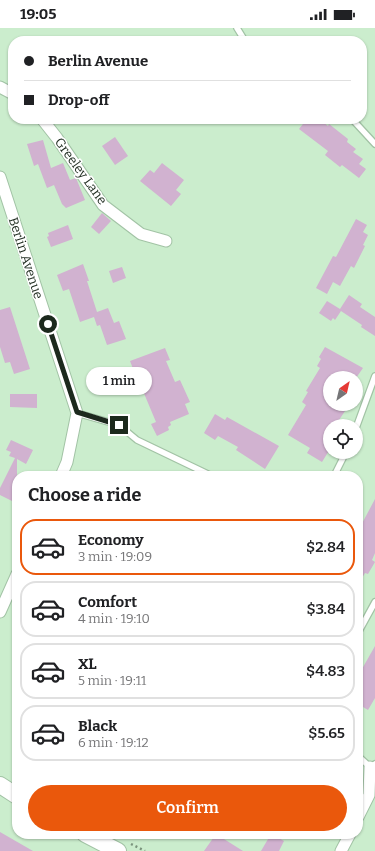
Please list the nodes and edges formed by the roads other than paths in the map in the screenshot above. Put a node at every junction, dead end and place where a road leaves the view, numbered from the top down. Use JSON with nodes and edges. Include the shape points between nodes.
{"nodes":[{"id":1,"x":46,"y":124,"type":"edge"},
{"id":2,"x":357,"y":124,"type":"edge"},
{"id":3,"x":375,"y":144,"type":"edge"},
{"id":4,"x":0,"y":177,"type":"edge"},
{"id":5,"x":166,"y":241,"type":"dead end"},
{"id":6,"x":375,"y":376,"type":"edge"},
{"id":7,"x":77,"y":412,"type":"junction"},
{"id":8,"x":359,"y":419,"type":"edge"},
{"id":9,"x":342,"y":459,"type":"edge"},
{"id":10,"x":63,"y":471,"type":"edge"},
{"id":11,"x":202,"y":471,"type":"edge"},
{"id":12,"x":336,"y":471,"type":"edge"},
{"id":13,"x":12,"y":585,"type":"edge"},
{"id":14,"x":375,"y":602,"type":"edge"},
{"id":15,"x":0,"y":612,"type":"edge"},
{"id":16,"x":363,"y":624,"type":"edge"},
{"id":17,"x":363,"y":759,"type":"edge"},
{"id":18,"x":373,"y":765,"type":"edge"},
{"id":19,"x":0,"y":785,"type":"edge"},
{"id":20,"x":12,"y":793,"type":"edge"},
{"id":21,"x":363,"y":807,"type":"edge"},
{"id":22,"x":95,"y":839,"type":"edge"},
{"id":23,"x":347,"y":839,"type":"edge"},
{"id":24,"x":118,"y":851,"type":"edge"},
{"id":25,"x":341,"y":851,"type":"edge"}],
"edges":[{"from":1,"to":5,"type":"street","name":"Greeley Lane","via":[[103,205],[141,234]]},
{"from":2,"to":3,"type":"lane"},
{"from":4,"to":7,"type":"street","name":"Berlin Avenue"},
{"from":6,"to":8,"type":"lane"},
{"from":7,"to":10,"type":"street","name":"Berlin Avenue"},
{"from":7,"to":11,"type":"lane","via":[[119,425],[137,440]]},
{"from":9,"to":12,"type":"lane"},
{"from":13,"to":15,"type":"street"},
{"from":14,"to":16,"type":"lane"},
{"from":17,"to":18,"type":"lane"},
{"from":18,"to":21,"type":"street","via":[[369,795]]},
{"from":19,"to":20,"type":"main road"},
{"from":22,"to":24,"type":"main road"},
{"from":23,"to":25,"type":"street"}]}
